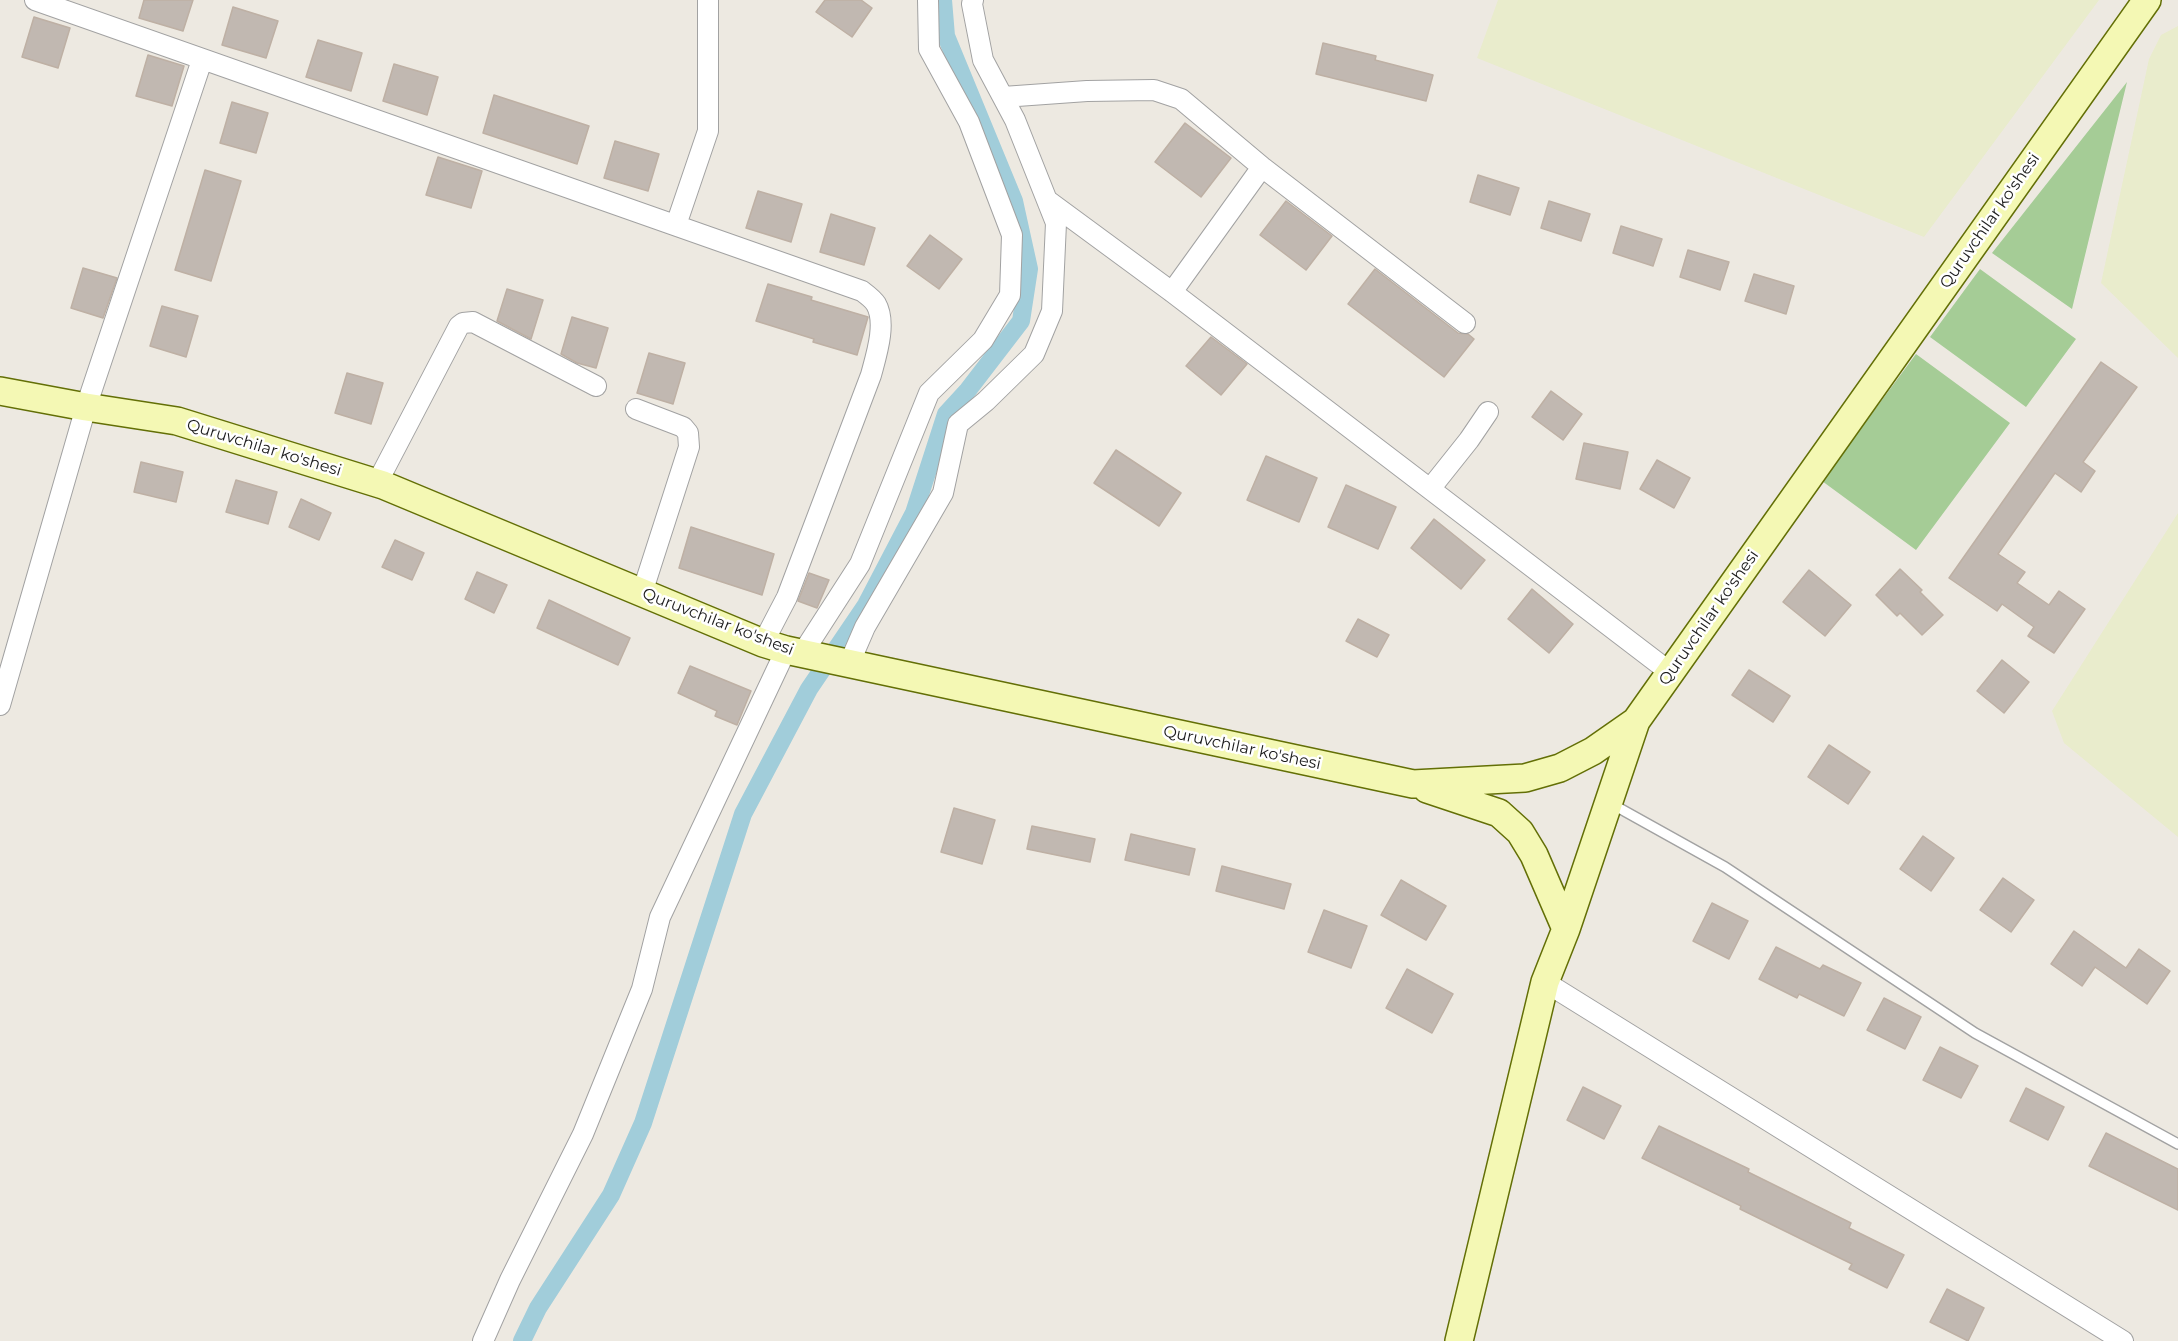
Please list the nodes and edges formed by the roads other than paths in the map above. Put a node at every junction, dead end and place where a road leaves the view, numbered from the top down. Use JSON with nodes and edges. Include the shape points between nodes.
{"nodes":[{"id":1,"x":35,"y":0,"type":"edge"},
{"id":2,"x":708,"y":0,"type":"edge"},
{"id":3,"x":928,"y":0,"type":"edge"},
{"id":4,"x":973,"y":0,"type":"edge"},
{"id":5,"x":2147,"y":0,"type":"edge"},
{"id":6,"x":202,"y":60,"type":"junction"},
{"id":7,"x":1003,"y":97,"type":"junction"},
{"id":8,"x":1262,"y":167,"type":"junction"},
{"id":9,"x":1047,"y":200,"type":"junction"},
{"id":10,"x":676,"y":225,"type":"junction"},
{"id":11,"x":1172,"y":292,"type":"junction"},
{"id":12,"x":1465,"y":323,"type":"dead end"},
{"id":13,"x":596,"y":386,"type":"dead end"},
{"id":14,"x":0,"y":391,"type":"edge"},
{"id":15,"x":86,"y":407,"type":"junction"},
{"id":16,"x":636,"y":409,"type":"dead end"},
{"id":17,"x":1488,"y":412,"type":"dead end"},
{"id":18,"x":377,"y":483,"type":"junction"},
{"id":19,"x":1430,"y":489,"type":"junction"},
{"id":20,"x":642,"y":593,"type":"junction"},
{"id":21,"x":808,"y":655,"type":"junction"},
{"id":22,"x":1671,"y":672,"type":"junction"},
{"id":23,"x":0,"y":705,"type":"edge"},
{"id":24,"x":1636,"y":721,"type":"junction"},
{"id":25,"x":1413,"y":784,"type":"junction"},
{"id":26,"x":1609,"y":802,"type":"junction"},
{"id":27,"x":1566,"y":929,"type":"junction"},
{"id":28,"x":1545,"y":982,"type":"junction"},
{"id":29,"x":2178,"y":1144,"type":"edge"},
{"id":30,"x":483,"y":1341,"type":"edge"},
{"id":31,"x":1459,"y":1341,"type":"edge"},
{"id":32,"x":2123,"y":1341,"type":"edge"}],
"edges":[{"from":1,"to":6,"type":"street"},
{"from":2,"to":10,"type":"street","via":[[708,131]]},
{"from":3,"to":21,"type":"street","via":[[929,50],[969,122],[1012,235],[1010,296],[983,340],[929,393],[860,564]]},
{"from":4,"to":7,"type":"street","via":[[983,60]]},
{"from":5,"to":22,"type":"main road","name":"Quruvchilar ko'shesi"},
{"from":6,"to":10,"type":"street"},
{"from":6,"to":15,"type":"street"},
{"from":7,"to":8,"type":"street","via":[[1154,90],[1181,99]]},
{"from":7,"to":9,"type":"street"},
{"from":8,"to":11,"type":"street"},
{"from":8,"to":12,"type":"street"},
{"from":9,"to":11,"type":"street"},
{"from":9,"to":21,"type":"street","via":[[1056,223],[1052,311],[1034,354],[958,424],[943,493],[866,627]]},
{"from":10,"to":21,"type":"street","via":[[862,291],[876,303],[880,314],[880,341],[871,375],[787,597]]},
{"from":11,"to":19,"type":"street"},
{"from":13,"to":18,"type":"street","via":[[473,322],[464,322]]},
{"from":14,"to":15,"type":"main road","name":"Quruvchilar ko'shesi"},
{"from":15,"to":18,"type":"main road","name":"Quruvchilar ko'shesi","via":[[177,421]]},
{"from":15,"to":23,"type":"street"},
{"from":16,"to":20,"type":"street","via":[[683,427],[688,433],[689,447]]},
{"from":17,"to":19,"type":"street"},
{"from":18,"to":20,"type":"main road","name":"Quruvchilar ko'shesi"},
{"from":19,"to":22,"type":"street"},
{"from":20,"to":21,"type":"main road","name":"Quruvchilar ko'shesi"},
{"from":21,"to":25,"type":"main road","name":"Quruvchilar ko'shesi"},
{"from":21,"to":30,"type":"street","via":[[660,917],[642,989],[583,1134]]},
{"from":22,"to":24,"type":"main road","name":"Quruvchilar ko'shesi"},
{"from":24,"to":25,"type":"main road","name":"Quruvchilar ko'shesi","via":[[1560,768],[1525,778]]},
{"from":24,"to":26,"type":"main road"},
{"from":25,"to":27,"type":"main road","via":[[1499,813],[1520,832]]},
{"from":26,"to":27,"type":"main road"},
{"from":26,"to":29,"type":"lane","via":[[1725,867],[1975,1033]]},
{"from":27,"to":28,"type":"main road"},
{"from":28,"to":31,"type":"main road"},
{"from":28,"to":32,"type":"street"}]}
